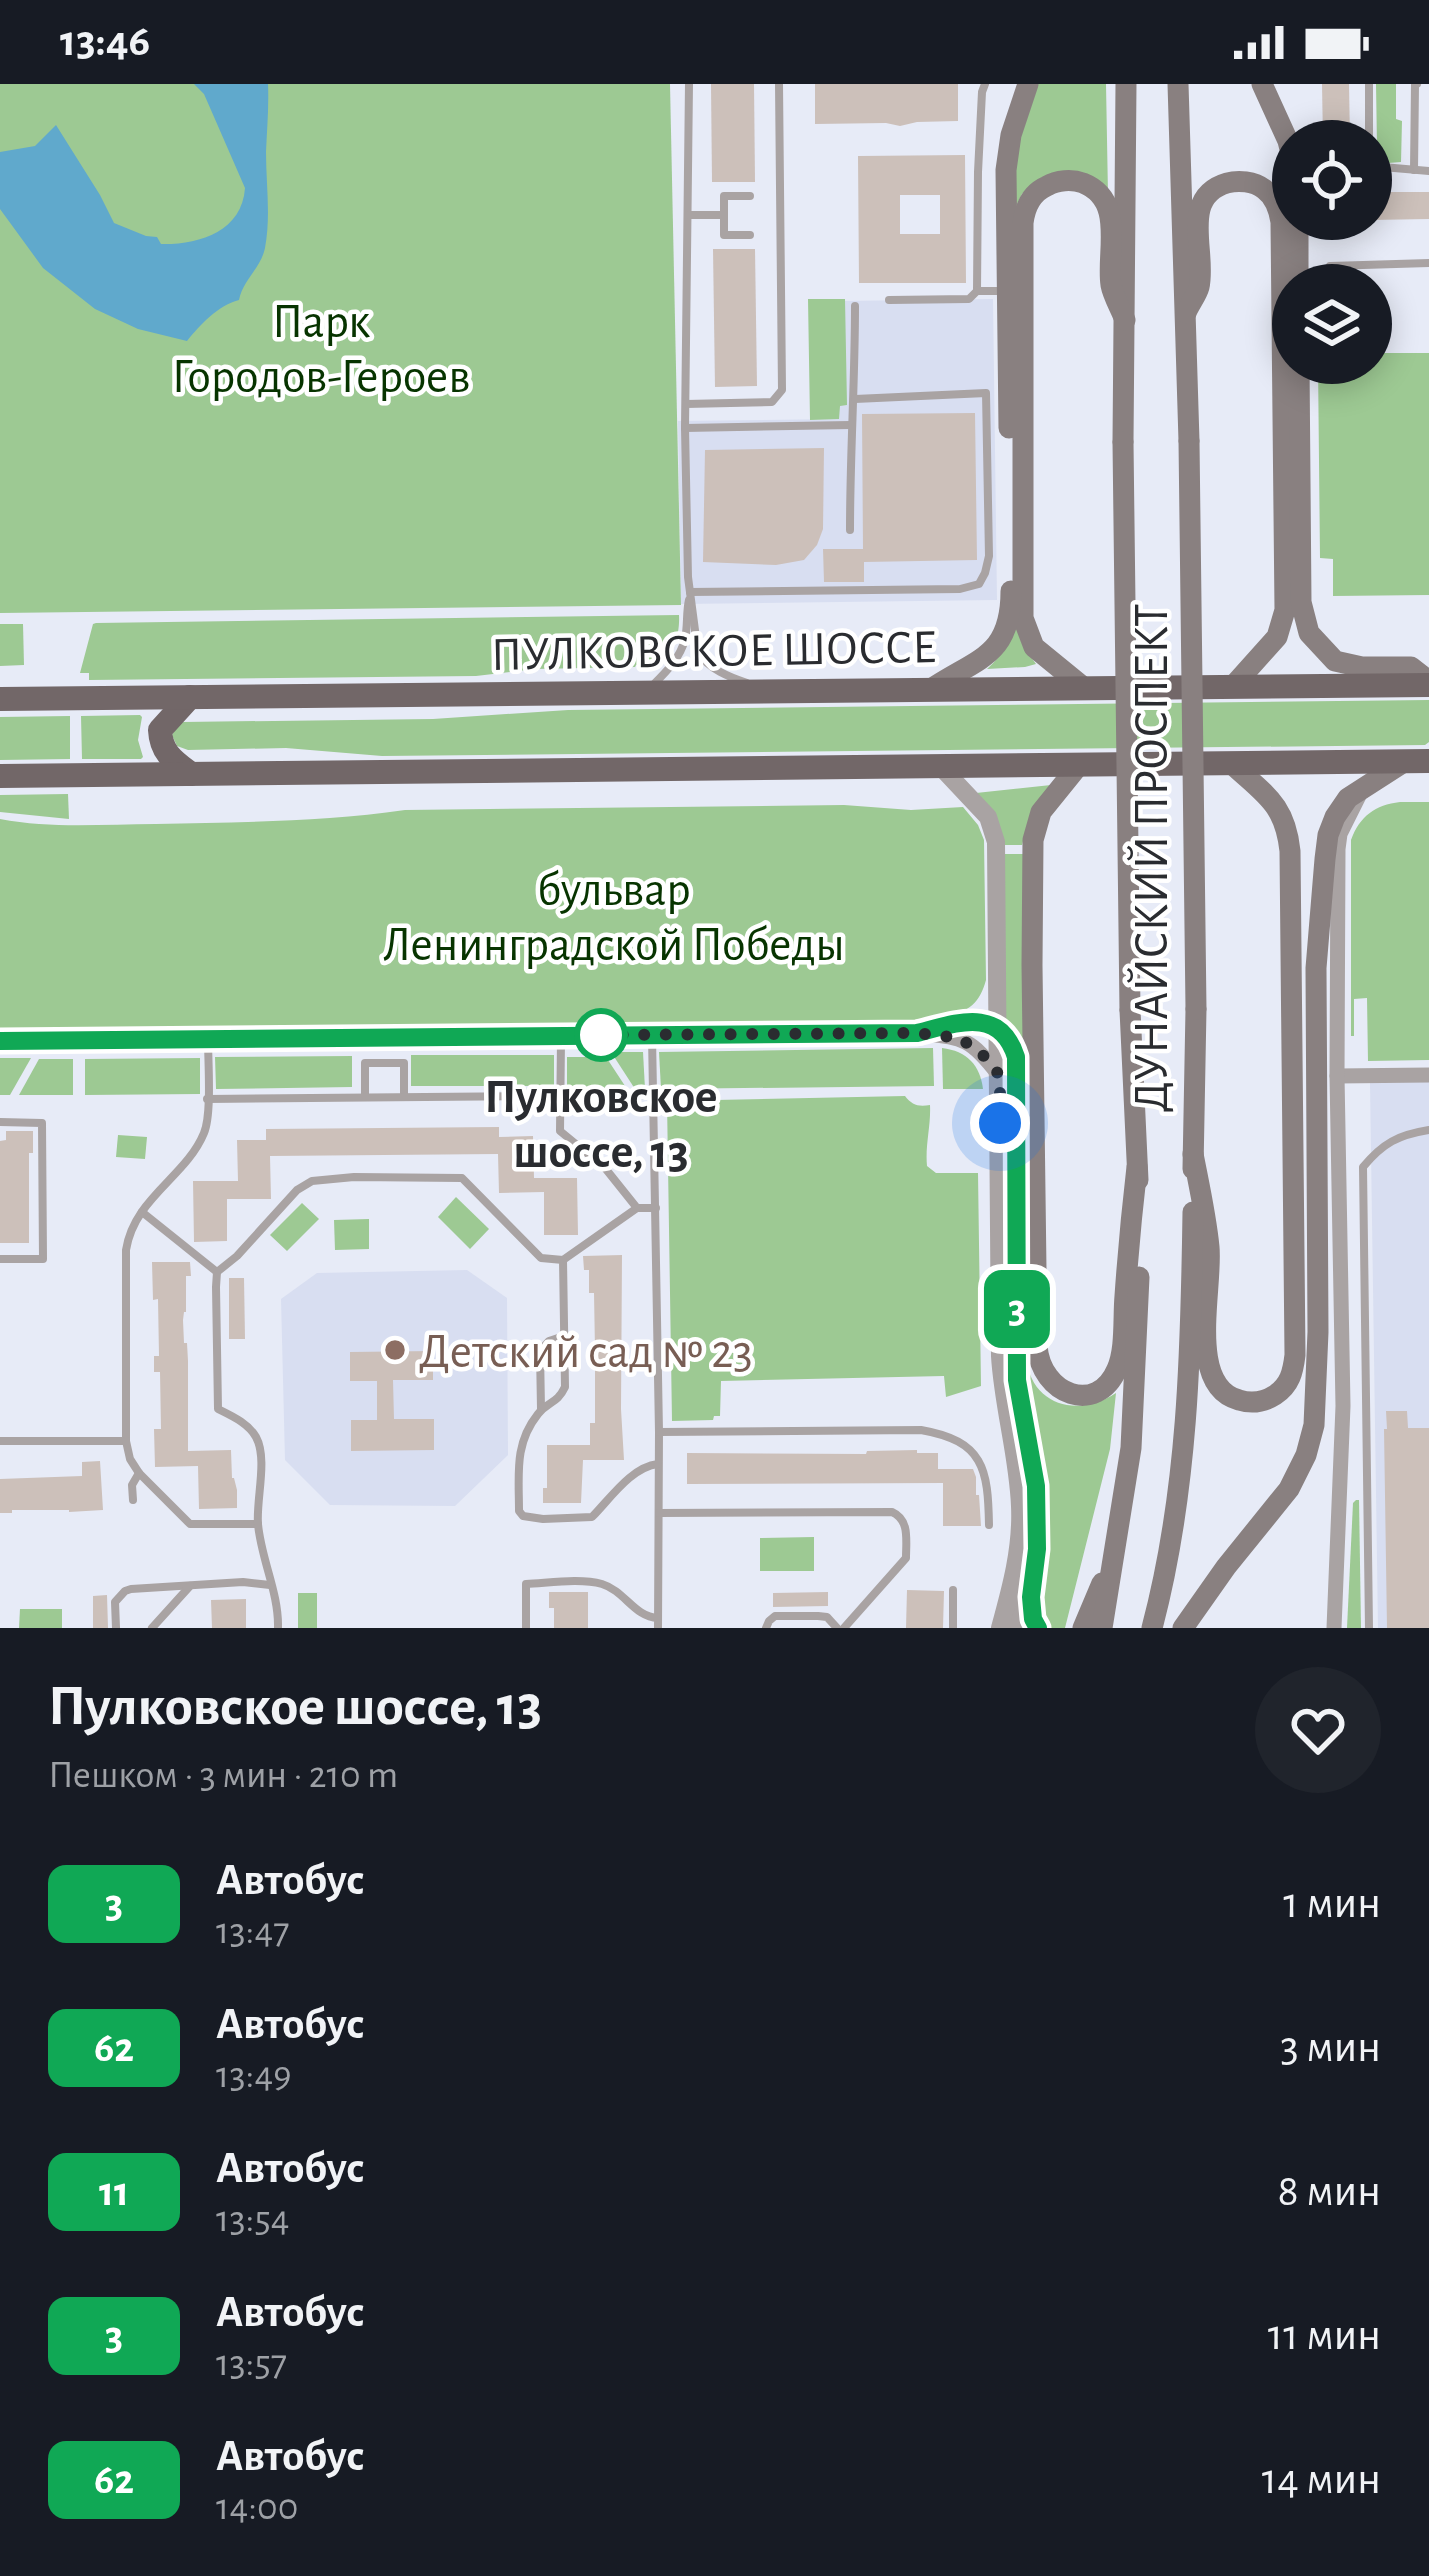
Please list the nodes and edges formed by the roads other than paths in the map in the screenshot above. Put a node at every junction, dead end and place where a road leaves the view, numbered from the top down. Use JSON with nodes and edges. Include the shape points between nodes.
{"nodes":[{"id":1,"x":688,"y":84,"type":"edge"},
{"id":2,"x":779,"y":84,"type":"edge"},
{"id":3,"x":985,"y":84,"type":"edge"},
{"id":4,"x":1028,"y":84,"type":"edge"},
{"id":5,"x":1126,"y":84,"type":"edge"},
{"id":6,"x":1178,"y":84,"type":"edge"},
{"id":7,"x":1262,"y":84,"type":"edge"},
{"id":8,"x":1369,"y":84,"type":"edge"},
{"id":9,"x":1418,"y":84,"type":"edge"},
{"id":10,"x":1278,"y":120,"type":"edge"},
{"id":11,"x":1369,"y":120,"type":"edge"},
{"id":12,"x":1392,"y":168,"type":"edge"},
{"id":13,"x":1414,"y":170,"type":"junction"},
{"id":14,"x":1429,"y":171,"type":"edge"},
{"id":15,"x":750,"y":196,"type":"dead end"},
{"id":16,"x":688,"y":215,"type":"junction"},
{"id":17,"x":724,"y":215,"type":"junction"},
{"id":18,"x":750,"y":236,"type":"dead end"},
{"id":19,"x":1429,"y":263,"type":"edge"},
{"id":20,"x":1392,"y":264,"type":"edge"},
{"id":21,"x":977,"y":291,"type":"junction"},
{"id":22,"x":1007,"y":291,"type":"junction"},
{"id":23,"x":889,"y":300,"type":"dead end"},
{"id":24,"x":855,"y":306,"type":"dead end"},
{"id":25,"x":1186,"y":313,"type":"junction"},
{"id":26,"x":1125,"y":320,"type":"junction"},
{"id":27,"x":1299,"y":384,"type":"edge"},
{"id":28,"x":855,"y":399,"type":"junction"},
{"id":29,"x":686,"y":404,"type":"junction"},
{"id":30,"x":850,"y":425,"type":"junction"},
{"id":31,"x":685,"y":428,"type":"junction"},
{"id":32,"x":850,"y":530,"type":"dead end"},
{"id":33,"x":690,"y":592,"type":"junction"},
{"id":34,"x":1429,"y":683,"type":"edge"},
{"id":35,"x":1234,"y":685,"type":"junction"},
{"id":36,"x":1083,"y":687,"type":"junction"},
{"id":37,"x":932,"y":689,"type":"junction"},
{"id":38,"x":765,"y":690,"type":"junction"},
{"id":39,"x":647,"y":692,"type":"junction"},
{"id":40,"x":190,"y":697,"type":"junction"},
{"id":41,"x":0,"y":699,"type":"edge"},
{"id":42,"x":1416,"y":762,"type":"edge"},
{"id":43,"x":1231,"y":764,"type":"junction"},
{"id":44,"x":1079,"y":765,"type":"junction"},
{"id":45,"x":941,"y":766,"type":"junction"},
{"id":46,"x":191,"y":774,"type":"junction"},
{"id":47,"x":0,"y":776,"type":"edge"},
{"id":48,"x":1361,"y":791,"type":"junction"},
{"id":49,"x":997,"y":983,"type":"junction"},
{"id":50,"x":971,"y":1022,"type":"junction"},
{"id":51,"x":999,"y":1027,"type":"junction"},
{"id":52,"x":917,"y":1033,"type":"junction"},
{"id":53,"x":652,"y":1034,"type":"junction"},
{"id":54,"x":561,"y":1035,"type":"junction"},
{"id":55,"x":208,"y":1039,"type":"junction"},
{"id":56,"x":0,"y":1041,"type":"edge"},
{"id":57,"x":1429,"y":1075,"type":"edge"},
{"id":58,"x":1000,"y":1076,"type":"junction"},
{"id":59,"x":1337,"y":1076,"type":"junction"},
{"id":60,"x":654,"y":1094,"type":"junction"},
{"id":61,"x":560,"y":1095,"type":"junction"},
{"id":62,"x":365,"y":1097,"type":"junction"},
{"id":63,"x":404,"y":1097,"type":"junction"},
{"id":64,"x":207,"y":1099,"type":"junction"},
{"id":65,"x":0,"y":1122,"type":"edge"},
{"id":66,"x":1429,"y":1130,"type":"edge"},
{"id":67,"x":1193,"y":1154,"type":"junction"},
{"id":68,"x":1137,"y":1167,"type":"junction"},
{"id":69,"x":638,"y":1208,"type":"junction"},
{"id":70,"x":656,"y":1208,"type":"junction"},
{"id":71,"x":142,"y":1212,"type":"junction"},
{"id":72,"x":0,"y":1259,"type":"edge"},
{"id":73,"x":563,"y":1260,"type":"junction"},
{"id":74,"x":217,"y":1272,"type":"junction"},
{"id":75,"x":564,"y":1336,"type":"junction"},
{"id":76,"x":541,"y":1409,"type":"junction"},
{"id":77,"x":658,"y":1432,"type":"junction"},
{"id":78,"x":0,"y":1441,"type":"edge"},
{"id":79,"x":126,"y":1441,"type":"junction"},
{"id":80,"x":658,"y":1464,"type":"junction"},
{"id":81,"x":139,"y":1473,"type":"junction"},
{"id":82,"x":133,"y":1500,"type":"dead end"},
{"id":83,"x":659,"y":1514,"type":"junction"},
{"id":84,"x":258,"y":1523,"type":"junction"},
{"id":85,"x":989,"y":1525,"type":"dead end"},
{"id":86,"x":1116,"y":1550,"type":"junction"},
{"id":87,"x":1019,"y":1552,"type":"junction"},
{"id":88,"x":191,"y":1585,"type":"junction"},
{"id":89,"x":270,"y":1585,"type":"junction"},
{"id":90,"x":953,"y":1590,"type":"dead end"},
{"id":91,"x":658,"y":1623,"type":"edge"},
{"id":92,"x":116,"y":1628,"type":"edge"},
{"id":93,"x":152,"y":1628,"type":"edge"},
{"id":94,"x":278,"y":1628,"type":"edge"},
{"id":95,"x":526,"y":1628,"type":"edge"},
{"id":96,"x":766,"y":1628,"type":"edge"},
{"id":97,"x":841,"y":1628,"type":"edge"},
{"id":98,"x":953,"y":1628,"type":"edge"},
{"id":99,"x":1000,"y":1628,"type":"edge"},
{"id":100,"x":1016,"y":1628,"type":"edge"},
{"id":101,"x":1037,"y":1628,"type":"edge"},
{"id":102,"x":1083,"y":1628,"type":"edge"},
{"id":103,"x":1102,"y":1628,"type":"edge"},
{"id":104,"x":1152,"y":1628,"type":"edge"},
{"id":105,"x":1183,"y":1628,"type":"edge"},
{"id":106,"x":1334,"y":1628,"type":"edge"},
{"id":107,"x":1369,"y":1628,"type":"edge"}],
"edges":[{"from":1,"to":16,"type":"lane"},
{"from":2,"to":29,"type":"lane","via":[[782,390],[772,402]]},
{"from":3,"to":21,"type":"lane"},
{"from":4,"to":22,"type":"main road","via":[[1006,170]]},
{"from":5,"to":26,"type":"main road","name":"ДУНАЙСКИЙ ПРОСПЕКТ"},
{"from":6,"to":25,"type":"main road","name":"ДУНАЙСКИЙ ПРОСПЕКТ"},
{"from":7,"to":10,"type":"main road"},
{"from":8,"to":11,"type":"lane"},
{"from":9,"to":13,"type":"lane"},
{"from":12,"to":13,"type":"lane"},
{"from":13,"to":14,"type":"lane"},
{"from":15,"to":17,"type":"lane","via":[[724,196]]},
{"from":16,"to":17,"type":"lane"},
{"from":16,"to":29,"type":"lane"},
{"from":17,"to":18,"type":"lane","via":[[724,235]]},
{"from":19,"to":20,"type":"lane"},
{"from":21,"to":22,"type":"lane"},
{"from":21,"to":23,"type":"lane","via":[[969,298]]},
{"from":22,"to":37,"type":"main road","via":[[1009,621],[986,658]]},
{"from":24,"to":28,"type":"lane"},
{"from":25,"to":35,"type":"main road","via":[[1199,286],[1200,207],[1232,181],[1258,184],[1275,200],[1281,222],[1285,610],[1272,644]]},
{"from":25,"to":67,"type":"main road","name":"ДУНАЙСКИЙ ПРОСПЕКТ","bridge":true},
{"from":26,"to":36,"type":"main road","via":[[1111,286],[1112,234],[1100,196],[1069,180],[1048,184],[1030,200],[1022,224],[1023,618],[1034,647]]},
{"from":26,"to":68,"type":"main road","name":"ДУНАЙСКИЙ ПРОСПЕКТ","bridge":true},
{"from":27,"to":34,"type":"main road","via":[[1301,602],[1309,633],[1335,661],[1411,667]]},
{"from":28,"to":30,"type":"lane"},
{"from":28,"to":33,"type":"lane","via":[[986,393],[988,556],[979,584]]},
{"from":29,"to":31,"type":"lane"},
{"from":30,"to":31,"type":"lane"},
{"from":30,"to":32,"type":"lane"},
{"from":31,"to":33,"type":"lane"},
{"from":33,"to":38,"type":"lane","via":[[704,662]]},
{"from":33,"to":39,"type":"lane","via":[[685,641]]},
{"from":34,"to":35,"type":"main road","name":"ПУЛКОВСКОЕ ШОССЕ"},
{"from":35,"to":36,"type":"main road","name":"ПУЛКОВСКОЕ ШОССЕ"},
{"from":36,"to":37,"type":"main road","name":"ПУЛКОВСКОЕ ШОССЕ"},
{"from":37,"to":38,"type":"main road","name":"ПУЛКОВСКОЕ ШОССЕ"},
{"from":38,"to":39,"type":"main road","name":"ПУЛКОВСКОЕ ШОССЕ"},
{"from":39,"to":40,"type":"main road","name":"ПУЛКОВСКОЕ ШОССЕ"},
{"from":40,"to":41,"type":"main road","name":"ПУЛКОВСКОЕ ШОССЕ"},
{"from":40,"to":46,"type":"main road","via":[[160,730],[160,743]]},
{"from":42,"to":43,"type":"main road"},
{"from":42,"to":48,"type":"main road"},
{"from":43,"to":44,"type":"main road"},
{"from":43,"to":67,"type":"main road","via":[[1273,801],[1288,827],[1295,1355],[1283,1388],[1257,1402],[1221,1392],[1209,1372],[1209,1250]]},
{"from":44,"to":45,"type":"main road"},
{"from":44,"to":68,"type":"main road","via":[[1034,830],[1037,1346],[1046,1376],[1065,1392],[1097,1390],[1120,1365]]},
{"from":45,"to":46,"type":"main road"},
{"from":45,"to":49,"type":"street","via":[[994,829]]},
{"from":46,"to":47,"type":"main road"},
{"from":48,"to":59,"type":"street","via":[[1338,849]]},
{"from":48,"to":105,"type":"main road","via":[[1348,798],[1328,835],[1316,968],[1315,1425],[1289,1489]]},
{"from":49,"to":50,"type":"street","via":[[987,1010]]},
{"from":49,"to":51,"type":"street"},
{"from":50,"to":51,"type":"street"},
{"from":50,"to":52,"type":"street"},
{"from":51,"to":58,"type":"street"},
{"from":51,"to":101,"type":"street","via":[[1016,1057],[1017,1380],[1036,1486]]},
{"from":52,"to":53,"type":"street"},
{"from":52,"to":58,"type":"street","via":[[960,1038]]},
{"from":53,"to":54,"type":"street"},
{"from":53,"to":60,"type":"lane"},
{"from":54,"to":55,"type":"street"},
{"from":54,"to":61,"type":"lane"},
{"from":55,"to":56,"type":"street"},
{"from":55,"to":64,"type":"lane"},
{"from":57,"to":59,"type":"street"},
{"from":58,"to":87,"type":"street","via":[[1000,1356],[1019,1486]]},
{"from":59,"to":106,"type":"street","via":[[1342,1406]]},
{"from":60,"to":61,"type":"lane"},
{"from":60,"to":70,"type":"lane"},
{"from":61,"to":63,"type":"lane"},
{"from":61,"to":69,"type":"lane","via":[[560,1131]]},
{"from":62,"to":63,"type":"lane"},
{"from":62,"to":63,"type":"lane","via":[[364,1063],[404,1063]]},
{"from":62,"to":64,"type":"lane"},
{"from":64,"to":71,"type":"lane","via":[[197,1149]]},
{"from":65,"to":72,"type":"lane","via":[[42,1123],[43,1259]]},
{"from":66,"to":107,"type":"lane","via":[[1379,1147],[1364,1167]]},
{"from":67,"to":104,"type":"main road","name":"ДУНАЙСКИЙ ПРОСПЕКТ","via":[[1185,1445]]},
{"from":68,"to":86,"type":"main road","name":"ДУНАЙСКИЙ ПРОСПЕКТ","via":[[1138,1358]]},
{"from":69,"to":70,"type":"lane"},
{"from":69,"to":73,"type":"lane"},
{"from":70,"to":77,"type":"lane"},
{"from":71,"to":74,"type":"lane"},
{"from":71,"to":79,"type":"lane","via":[[126,1250]]},
{"from":73,"to":74,"type":"lane","via":[[541,1258],[462,1178],[354,1177],[297,1190]]},
{"from":73,"to":75,"type":"lane"},
{"from":74,"to":84,"type":"lane","via":[[218,1409],[254,1432],[260,1446]]},
{"from":75,"to":76,"type":"lane","via":[[565,1387]]},
{"from":75,"to":76,"type":"lane","via":[[540,1351]]},
{"from":76,"to":80,"type":"lane","via":[[519,1450],[523,1516],[592,1517],[638,1471]]},
{"from":77,"to":80,"type":"lane"},
{"from":77,"to":85,"type":"lane","via":[[938,1433],[985,1469]]},
{"from":78,"to":79,"type":"lane"},
{"from":79,"to":81,"type":"lane"},
{"from":80,"to":83,"type":"lane"},
{"from":81,"to":82,"type":"lane"},
{"from":81,"to":84,"type":"lane","via":[[190,1525]]},
{"from":83,"to":91,"type":"lane"},
{"from":83,"to":97,"type":"lane","via":[[899,1516],[906,1558]]},
{"from":84,"to":89,"type":"lane"},
{"from":86,"to":102,"type":"main road"},
{"from":86,"to":103,"type":"main road","name":"ДУНАЙСКИЙ ПРОСПЕКТ"},
{"from":87,"to":99,"type":"street"},
{"from":87,"to":100,"type":"street"},
{"from":88,"to":89,"type":"lane"},
{"from":88,"to":92,"type":"lane","via":[[125,1591],[116,1602]]},
{"from":88,"to":93,"type":"lane"},
{"from":89,"to":94,"type":"lane"},
{"from":90,"to":98,"type":"lane"},
{"from":91,"to":95,"type":"lane","via":[[600,1583],[526,1584]]},
{"from":96,"to":97,"type":"lane","via":[[775,1616],[818,1616]]}]}
